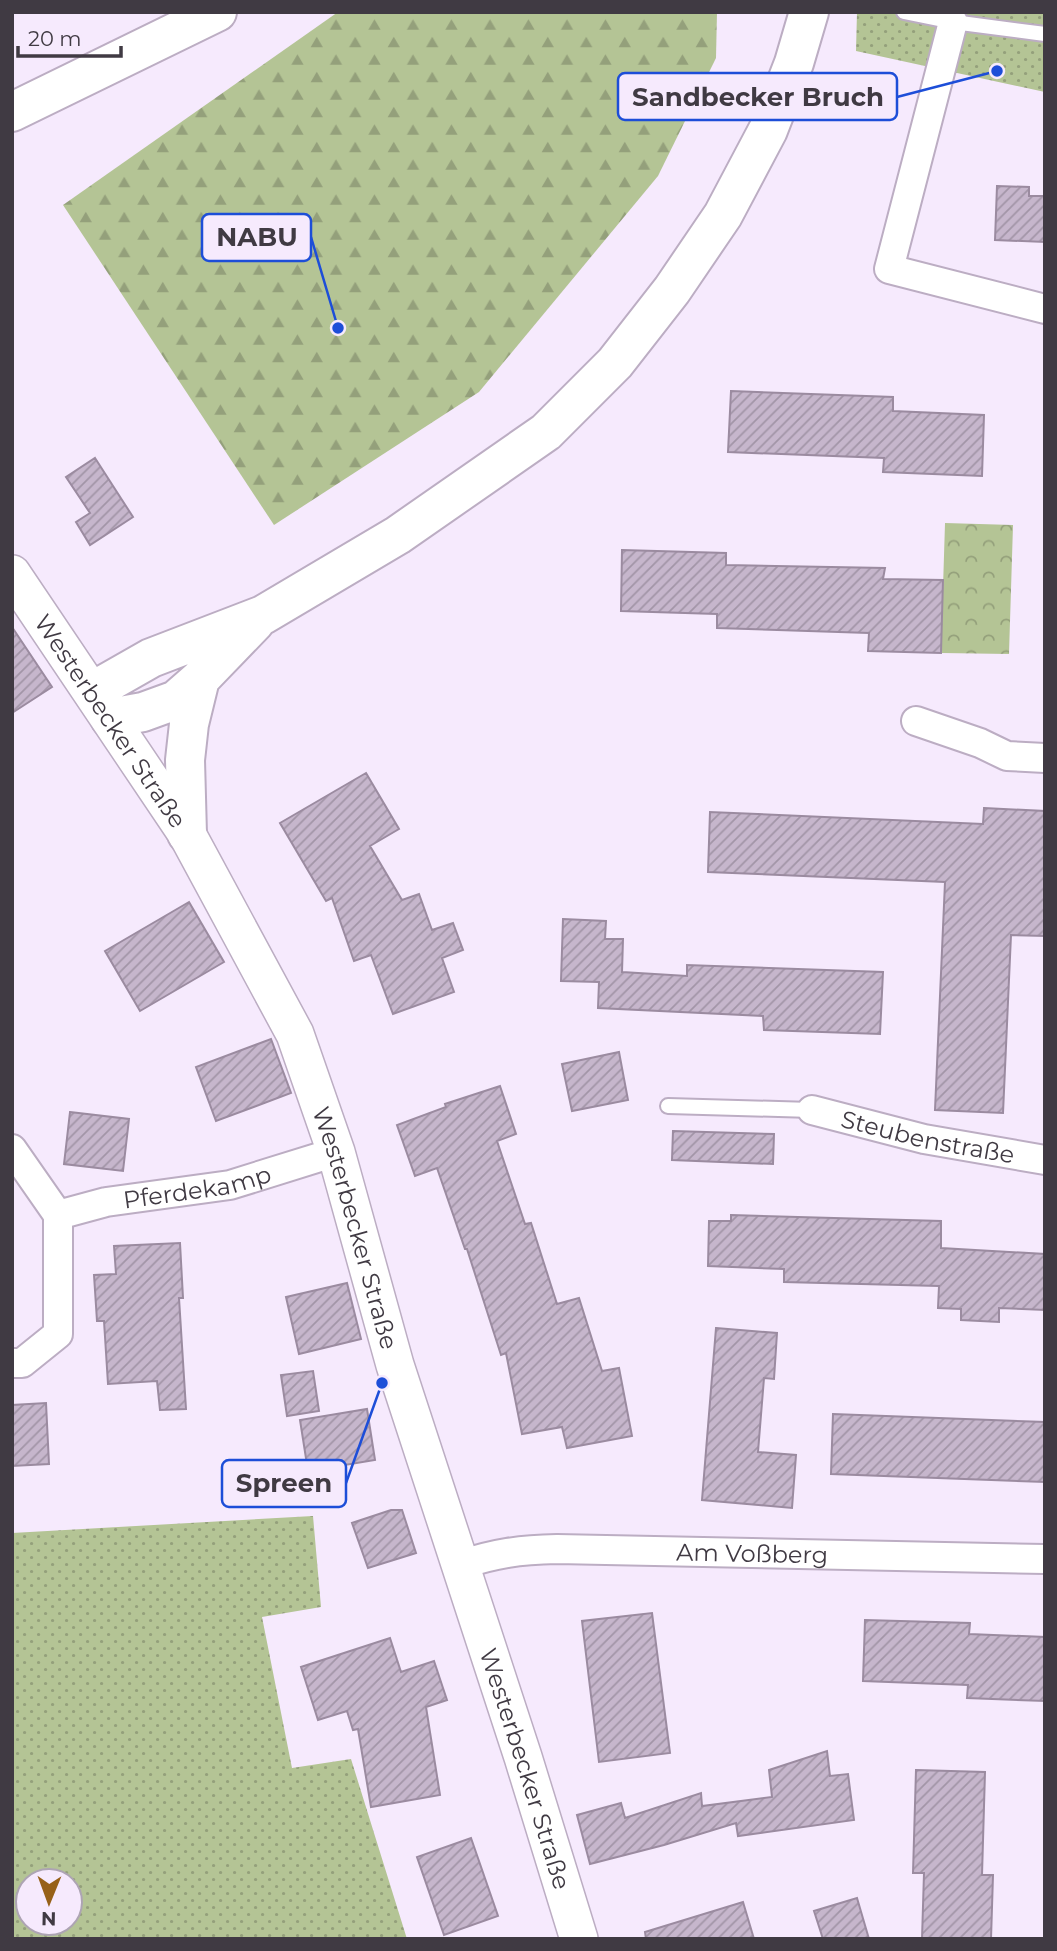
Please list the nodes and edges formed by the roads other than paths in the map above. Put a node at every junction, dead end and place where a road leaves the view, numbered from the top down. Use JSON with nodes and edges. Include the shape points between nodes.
{"nodes":[{"id":1,"x":217,"y":12,"type":"edge"},
{"id":2,"x":809,"y":12,"type":"edge"},
{"id":3,"x":904,"y":12,"type":"edge"},
{"id":4,"x":953,"y":22,"type":"junction"},
{"id":5,"x":1045,"y":34,"type":"edge"},
{"id":6,"x":12,"y":112,"type":"edge"},
{"id":7,"x":1045,"y":309,"type":"edge"},
{"id":8,"x":12,"y":574,"type":"edge"},
{"id":9,"x":263,"y":615,"type":"junction"},
{"id":10,"x":201,"y":679,"type":"junction"},
{"id":11,"x":101,"y":704,"type":"junction"},
{"id":12,"x":916,"y":721,"type":"dead end"},
{"id":13,"x":1045,"y":758,"type":"edge"},
{"id":14,"x":187,"y":834,"type":"junction"},
{"id":15,"x":668,"y":1106,"type":"dead end"},
{"id":16,"x":812,"y":1110,"type":"joint"},
{"id":17,"x":12,"y":1149,"type":"edge"},
{"id":18,"x":335,"y":1152,"type":"junction"},
{"id":19,"x":1045,"y":1160,"type":"edge"},
{"id":20,"x":58,"y":1215,"type":"junction"},
{"id":21,"x":12,"y":1363,"type":"edge"},
{"id":22,"x":1045,"y":1559,"type":"edge"},
{"id":23,"x":460,"y":1565,"type":"junction"},
{"id":24,"x":579,"y":1939,"type":"edge"}],
"edges":[{"from":1,"to":6,"type":"main road"},
{"from":2,"to":9,"type":"main road","via":[[768,130],[723,215],[615,363],[546,432],[398,535]]},
{"from":3,"to":4,"type":"lane"},
{"from":4,"to":5,"type":"lane"},
{"from":4,"to":7,"type":"street","via":[[889,269]]},
{"from":8,"to":11,"type":"street","name":"Westerbecker Straße"},
{"from":9,"to":10,"type":"main road"},
{"from":9,"to":11,"type":"main road","via":[[151,658]]},
{"from":10,"to":11,"type":"main road","via":[[176,700],[143,712]]},
{"from":10,"to":14,"type":"main road","via":[[185,761]]},
{"from":11,"to":14,"type":"street","name":"Westerbecker Straße"},
{"from":12,"to":13,"type":"street","via":[[1007,756]]},
{"from":14,"to":18,"type":"street","name":"Westerbecker Straße","via":[[295,1034]]},
{"from":15,"to":16,"type":"lane"},
{"from":16,"to":19,"type":"street","name":"Steubenstraße","via":[[924,1139]]},
{"from":17,"to":20,"type":"street"},
{"from":18,"to":20,"type":"street","name":"Pferdekamp","via":[[230,1185],[106,1202]]},
{"from":18,"to":23,"type":"street","name":"Westerbecker Straße","via":[[395,1365]]},
{"from":20,"to":21,"type":"street","via":[[58,1334],[22,1363]]},
{"from":22,"to":23,"type":"street","name":"Am Voßberg","via":[[518,1550]]},
{"from":23,"to":24,"type":"street","name":"Westerbecker Straße"}]}
